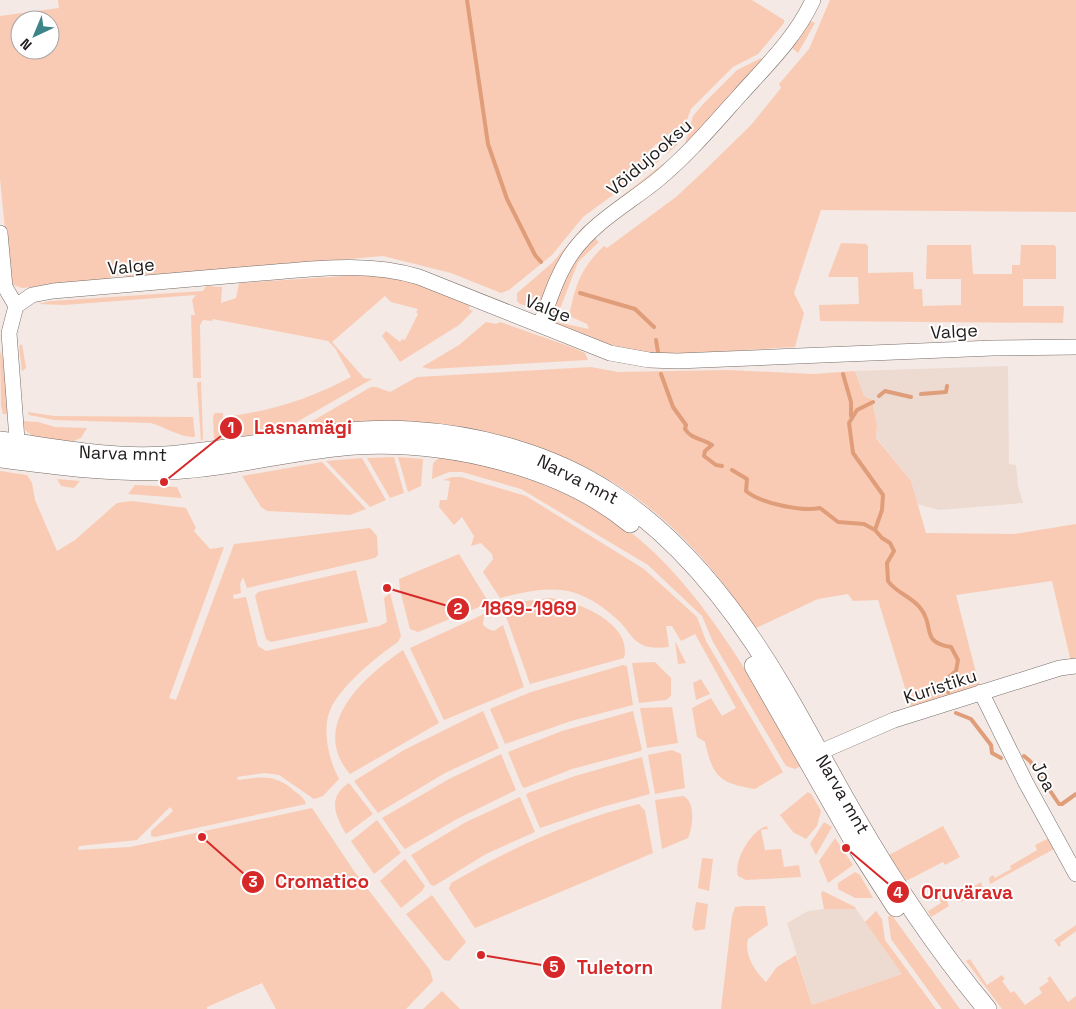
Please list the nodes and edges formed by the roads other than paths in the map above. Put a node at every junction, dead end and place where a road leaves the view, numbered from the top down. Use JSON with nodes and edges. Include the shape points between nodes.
{"nodes":[{"id":1,"x":813,"y":0,"type":"edge"},
{"id":2,"x":0,"y":233,"type":"edge"},
{"id":3,"x":16,"y":306,"type":"junction"},
{"id":4,"x":540,"y":326,"type":"junction"},
{"id":5,"x":1076,"y":347,"type":"edge"},
{"id":6,"x":9,"y":451,"type":"edge"},
{"id":7,"x":1076,"y":666,"type":"edge"},
{"id":8,"x":981,"y":692,"type":"junction"},
{"id":9,"x":813,"y":755,"type":"junction"},
{"id":10,"x":1076,"y":874,"type":"edge"},
{"id":11,"x":971,"y":1009,"type":"edge"},
{"id":12,"x":987,"y":1009,"type":"edge"}],
"edges":[{"from":1,"to":4,"type":"street","name":"Võidujooksu","via":[[790,39],[690,150],[596,227],[579,245],[560,274]]},
{"from":2,"to":3,"type":"street","via":[[5,287]]},
{"from":3,"to":4,"type":"street","name":"Valge","via":[[32,295],[53,291],[371,267],[395,269],[419,277]]},
{"from":3,"to":6,"type":"street","via":[[10,333]]},
{"from":4,"to":5,"type":"street","name":"Valge","via":[[610,353],[663,361]]},
{"from":6,"to":9,"type":"main road","name":"Narva mnt","via":[[160,456],[228,450],[327,435],[395,431],[448,434],[542,459],[609,492],[670,540],[719,596],[754,644],[781,685]]},
{"from":7,"to":8,"type":"street","name":"Kuristiku"},
{"from":8,"to":9,"type":"street","name":"Kuristiku","via":[[894,720]]},
{"from":8,"to":10,"type":"street","name":"Joa"},
{"from":9,"to":11,"type":"main road","name":"Narva mnt","via":[[875,876]]},
{"from":9,"to":12,"type":"main road","name":"Narva mnt","via":[[930,936]]}]}
